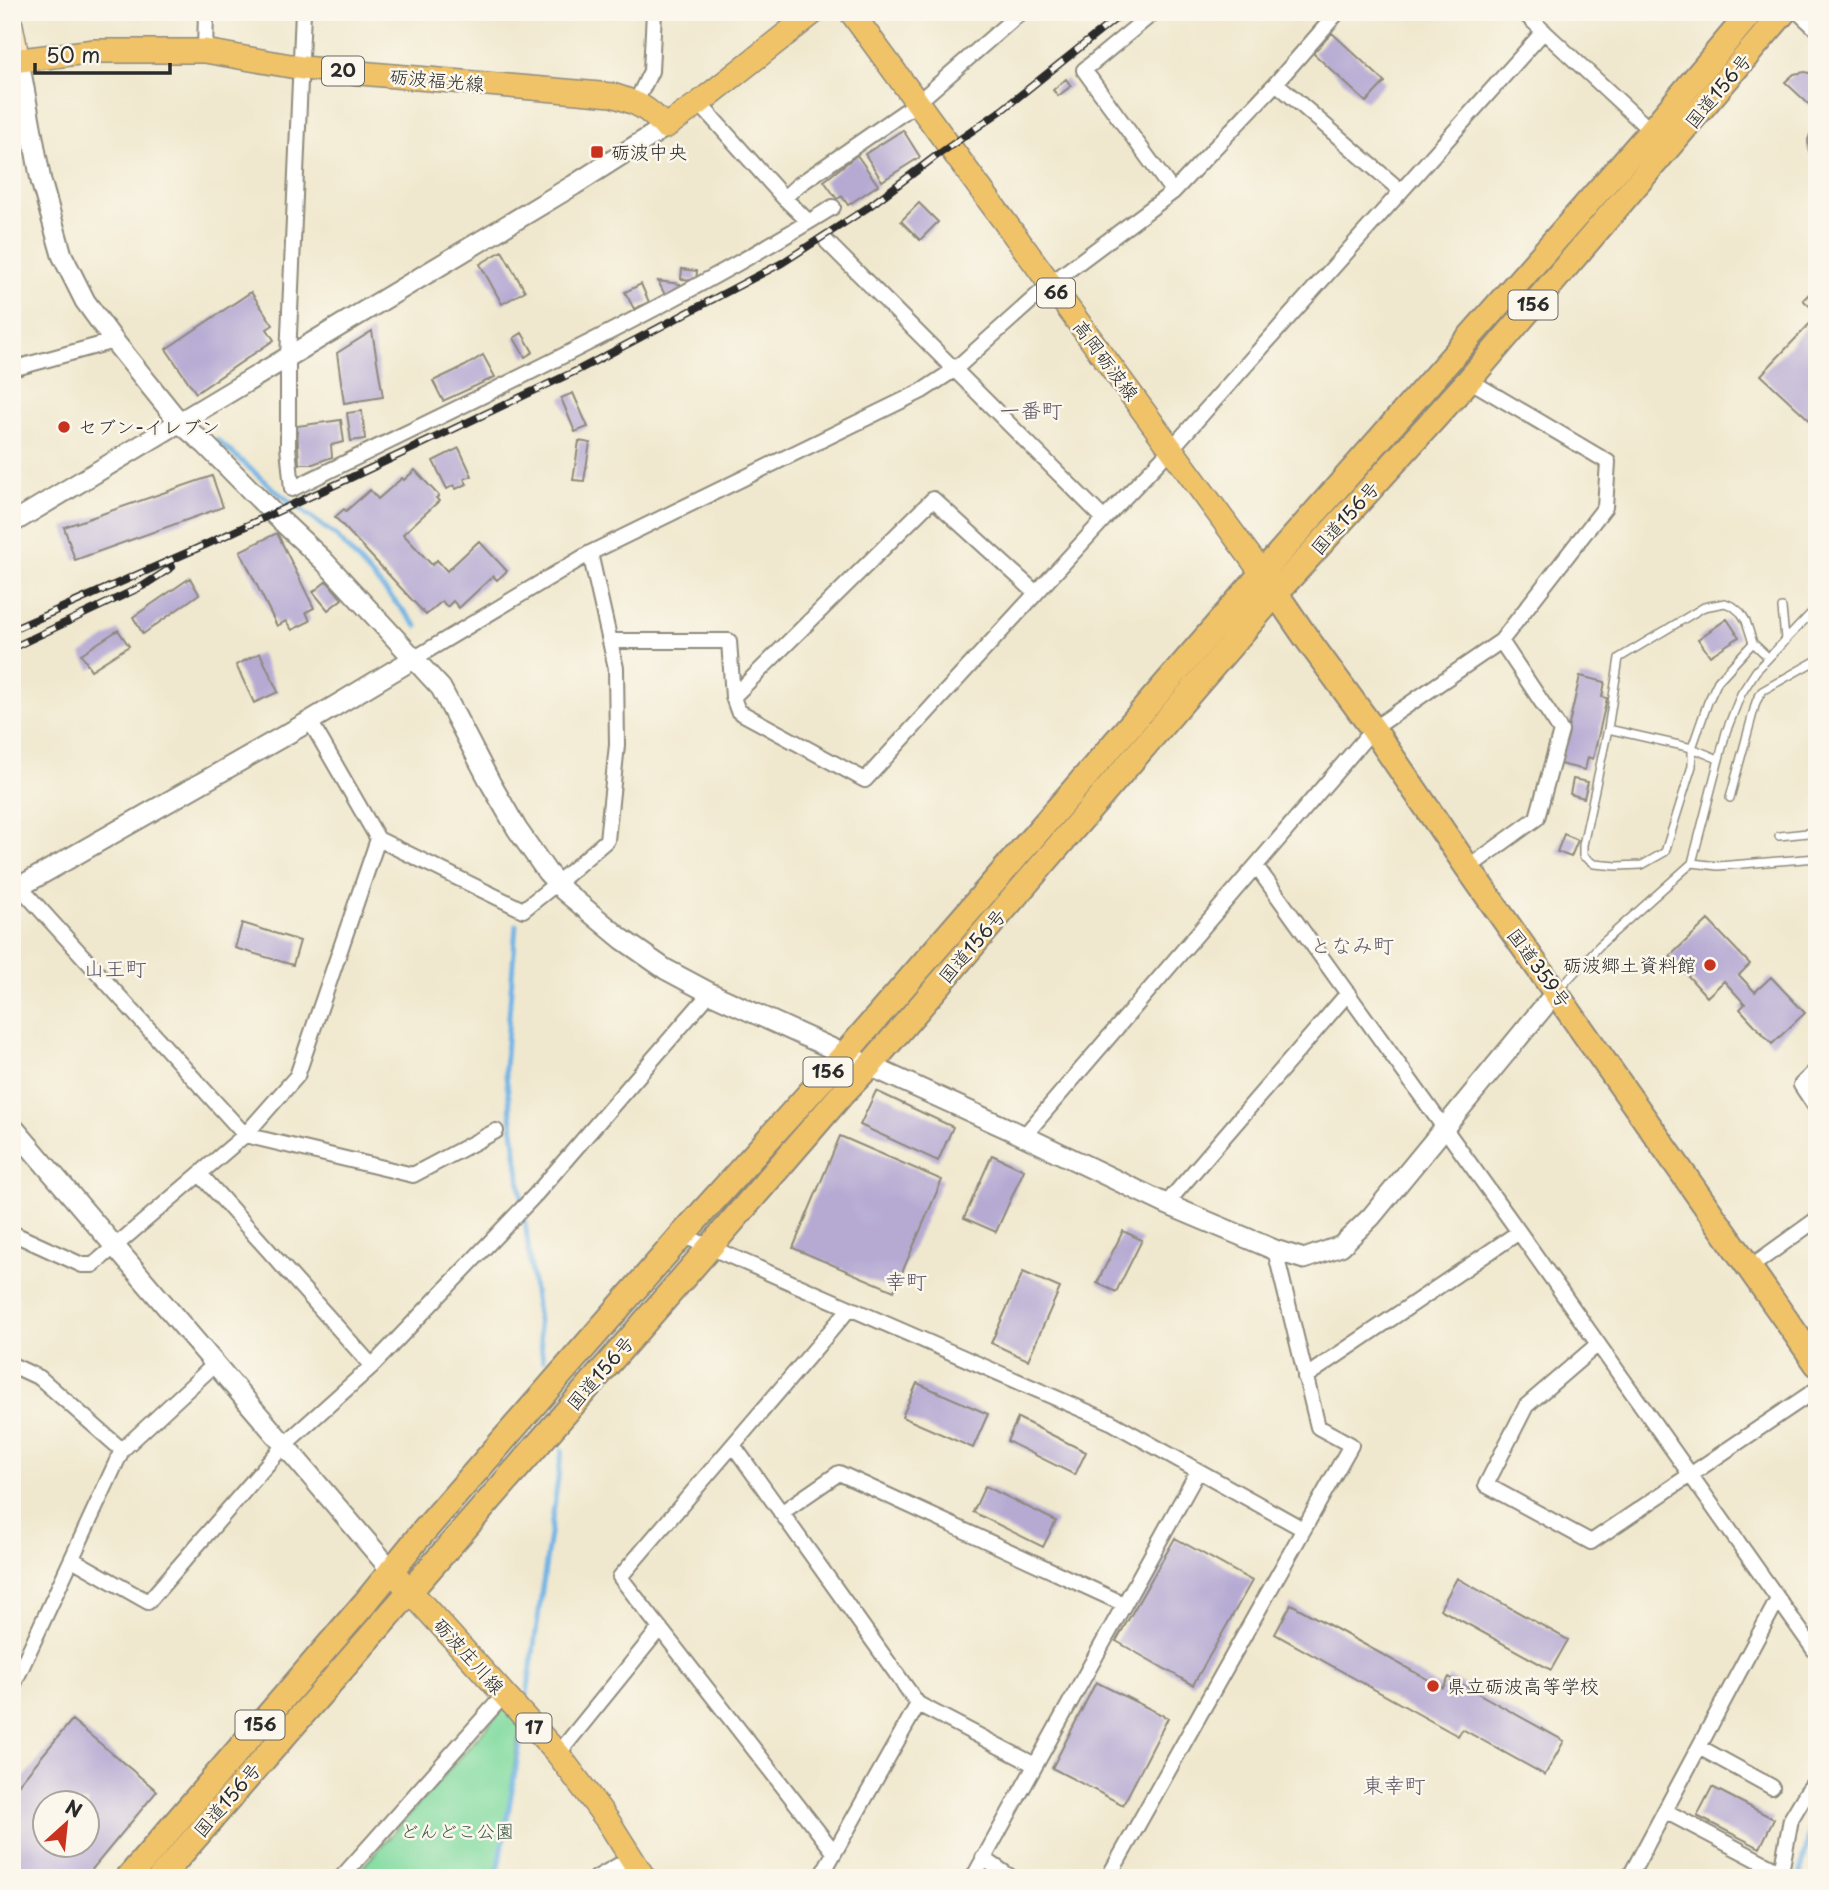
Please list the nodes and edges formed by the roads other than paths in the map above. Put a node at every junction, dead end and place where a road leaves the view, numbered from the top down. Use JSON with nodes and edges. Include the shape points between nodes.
{"nodes":[{"id":1,"x":206,"y":12,"type":"edge"},
{"id":2,"x":303,"y":12,"type":"edge"},
{"id":3,"x":654,"y":12,"type":"edge"},
{"id":4,"x":814,"y":12,"type":"edge"},
{"id":5,"x":851,"y":12,"type":"edge"},
{"id":6,"x":1021,"y":12,"type":"edge"},
{"id":7,"x":1154,"y":12,"type":"edge"},
{"id":8,"x":1338,"y":12,"type":"edge"},
{"id":9,"x":1523,"y":12,"type":"edge"},
{"id":10,"x":1751,"y":12,"type":"edge"},
{"id":11,"x":1784,"y":12,"type":"edge"},
{"id":12,"x":1802,"y":12,"type":"edge"},
{"id":13,"x":12,"y":25,"type":"edge"},
{"id":14,"x":1817,"y":26,"type":"edge"},
{"id":15,"x":1544,"y":31,"type":"junction"},
{"id":16,"x":205,"y":51,"type":"junction"},
{"id":17,"x":16,"y":61,"type":"edge"},
{"id":18,"x":302,"y":68,"type":"junction"},
{"id":19,"x":1276,"y":83,"type":"junction"},
{"id":20,"x":636,"y":102,"type":"junction"},
{"id":21,"x":699,"y":103,"type":"junction"},
{"id":22,"x":917,"y":103,"type":"junction"},
{"id":23,"x":665,"y":127,"type":"junction"},
{"id":24,"x":1651,"y":131,"type":"junction"},
{"id":25,"x":1401,"y":191,"type":"junction"},
{"id":26,"x":1173,"y":192,"type":"junction"},
{"id":27,"x":784,"y":198,"type":"junction"},
{"id":28,"x":833,"y":207,"type":"dead end"},
{"id":29,"x":808,"y":222,"type":"junction"},
{"id":30,"x":827,"y":242,"type":"dead end"},
{"id":31,"x":1050,"y":284,"type":"junction"},
{"id":32,"x":114,"y":341,"type":"junction"},
{"id":33,"x":288,"y":357,"type":"junction"},
{"id":34,"x":12,"y":369,"type":"edge"},
{"id":35,"x":954,"y":370,"type":"junction"},
{"id":36,"x":1469,"y":380,"type":"junction"},
{"id":37,"x":180,"y":423,"type":"junction"},
{"id":38,"x":1172,"y":448,"type":"junction"},
{"id":39,"x":1104,"y":519,"type":"junction"},
{"id":40,"x":12,"y":523,"type":"edge"},
{"id":41,"x":590,"y":554,"type":"junction"},
{"id":42,"x":1269,"y":583,"type":"junction"},
{"id":43,"x":1036,"y":593,"type":"junction"},
{"id":44,"x":1817,"y":607,"type":"edge"},
{"id":45,"x":1782,"y":608,"type":"dead end"},
{"id":46,"x":1785,"y":639,"type":"junction"},
{"id":47,"x":610,"y":641,"type":"junction"},
{"id":48,"x":1501,"y":641,"type":"junction"},
{"id":49,"x":1753,"y":643,"type":"junction"},
{"id":50,"x":1768,"y":657,"type":"junction"},
{"id":51,"x":415,"y":658,"type":"junction"},
{"id":52,"x":1817,"y":660,"type":"edge"},
{"id":53,"x":733,"y":697,"type":"junction"},
{"id":54,"x":310,"y":721,"type":"junction"},
{"id":55,"x":1373,"y":729,"type":"junction"},
{"id":56,"x":1608,"y":729,"type":"junction"},
{"id":57,"x":1692,"y":748,"type":"junction"},
{"id":58,"x":1718,"y":759,"type":"junction"},
{"id":59,"x":1730,"y":798,"type":"dead end"},
{"id":60,"x":1817,"y":832,"type":"edge"},
{"id":61,"x":1779,"y":836,"type":"dead end"},
{"id":62,"x":378,"y":839,"type":"junction"},
{"id":63,"x":1817,"y":858,"type":"edge"},
{"id":64,"x":1692,"y":863,"type":"junction"},
{"id":65,"x":1256,"y":866,"type":"junction"},
{"id":66,"x":1468,"y":868,"type":"junction"},
{"id":67,"x":557,"y":883,"type":"junction"},
{"id":68,"x":16,"y":889,"type":"edge"},
{"id":69,"x":1556,"y":992,"type":"junction"},
{"id":70,"x":710,"y":993,"type":"junction"},
{"id":71,"x":1348,"y":993,"type":"junction"},
{"id":72,"x":845,"y":1054,"type":"junction"},
{"id":73,"x":870,"y":1065,"type":"junction"},
{"id":74,"x":1817,"y":1069,"type":"edge"},
{"id":75,"x":1817,"y":1109,"type":"edge"},
{"id":76,"x":12,"y":1126,"type":"edge"},
{"id":77,"x":1444,"y":1127,"type":"junction"},
{"id":78,"x":496,"y":1131,"type":"dead end"},
{"id":79,"x":245,"y":1135,"type":"junction"},
{"id":80,"x":1024,"y":1136,"type":"junction"},
{"id":81,"x":200,"y":1174,"type":"junction"},
{"id":82,"x":1166,"y":1204,"type":"junction"},
{"id":83,"x":1817,"y":1219,"type":"edge"},
{"id":84,"x":1519,"y":1232,"type":"junction"},
{"id":85,"x":12,"y":1233,"type":"edge"},
{"id":86,"x":682,"y":1235,"type":"junction"},
{"id":87,"x":116,"y":1247,"type":"junction"},
{"id":88,"x":710,"y":1247,"type":"junction"},
{"id":89,"x":1275,"y":1250,"type":"junction"},
{"id":90,"x":1749,"y":1268,"type":"junction"},
{"id":91,"x":849,"y":1308,"type":"junction"},
{"id":92,"x":1598,"y":1344,"type":"junction"},
{"id":93,"x":215,"y":1364,"type":"junction"},
{"id":94,"x":1817,"y":1364,"type":"edge"},
{"id":95,"x":12,"y":1365,"type":"edge"},
{"id":96,"x":372,"y":1366,"type":"junction"},
{"id":97,"x":1305,"y":1377,"type":"junction"},
{"id":98,"x":1817,"y":1389,"type":"edge"},
{"id":99,"x":284,"y":1445,"type":"junction"},
{"id":100,"x":733,"y":1445,"type":"junction"},
{"id":101,"x":122,"y":1450,"type":"junction"},
{"id":102,"x":1198,"y":1471,"type":"junction"},
{"id":103,"x":1690,"y":1474,"type":"junction"},
{"id":104,"x":781,"y":1513,"type":"junction"},
{"id":105,"x":1303,"y":1529,"type":"junction"},
{"id":106,"x":72,"y":1559,"type":"junction"},
{"id":107,"x":391,"y":1570,"type":"junction"},
{"id":108,"x":411,"y":1590,"type":"junction"},
{"id":109,"x":1778,"y":1599,"type":"junction"},
{"id":110,"x":1124,"y":1604,"type":"junction"},
{"id":111,"x":660,"y":1628,"type":"junction"},
{"id":112,"x":1817,"y":1654,"type":"edge"},
{"id":113,"x":12,"y":1688,"type":"edge"},
{"id":114,"x":504,"y":1695,"type":"junction"},
{"id":115,"x":918,"y":1704,"type":"junction"},
{"id":116,"x":1699,"y":1747,"type":"junction"},
{"id":117,"x":558,"y":1755,"type":"junction"},
{"id":118,"x":1035,"y":1765,"type":"junction"},
{"id":119,"x":1817,"y":1779,"type":"edge"},
{"id":120,"x":1772,"y":1787,"type":"dead end"},
{"id":121,"x":1665,"y":1811,"type":"junction"},
{"id":122,"x":834,"y":1852,"type":"junction"},
{"id":123,"x":631,"y":1858,"type":"junction"},
{"id":124,"x":983,"y":1858,"type":"junction"},
{"id":125,"x":1782,"y":1875,"type":"edge"},
{"id":126,"x":128,"y":1878,"type":"edge"},
{"id":127,"x":159,"y":1878,"type":"edge"},
{"id":128,"x":341,"y":1878,"type":"edge"},
{"id":129,"x":596,"y":1878,"type":"edge"},
{"id":130,"x":643,"y":1878,"type":"edge"},
{"id":131,"x":820,"y":1878,"type":"edge"},
{"id":132,"x":973,"y":1878,"type":"edge"},
{"id":133,"x":1012,"y":1878,"type":"edge"},
{"id":134,"x":1108,"y":1878,"type":"edge"},
{"id":135,"x":1629,"y":1878,"type":"edge"}],
"edges":[{"from":1,"to":16,"type":"street"},
{"from":2,"to":18,"type":"street"},
{"from":3,"to":20,"type":"street","via":[[651,71]]},
{"from":4,"to":21,"type":"main road"},
{"from":5,"to":22,"type":"main road","name":"高岡砺波線","number":"66"},
{"from":6,"to":22,"type":"street"},
{"from":7,"to":26,"type":"street","via":[[1084,70]]},
{"from":8,"to":19,"type":"street"},
{"from":9,"to":15,"type":"street"},
{"from":10,"to":24,"type":"highway","name":"国道156号","number":"156"},
{"from":11,"to":36,"type":"highway","name":"国道156号","number":"156"},
{"from":12,"to":14,"type":"street"},
{"from":13,"to":17,"type":"main road"},
{"from":15,"to":24,"type":"street"},
{"from":15,"to":25,"type":"street"},
{"from":16,"to":17,"type":"main road","name":"砺波福光線","number":"20","via":[[94,51]]},
{"from":16,"to":18,"type":"main road","name":"砺波福光線","number":"20"},
{"from":17,"to":32,"type":"street","via":[[62,255],[85,301]]},
{"from":18,"to":20,"type":"main road","name":"砺波福光線","number":"20","via":[[612,95]]},
{"from":18,"to":33,"type":"street"},
{"from":19,"to":25,"type":"street"},
{"from":19,"to":26,"type":"street"},
{"from":20,"to":23,"type":"main road","name":"砺波福光線","number":"20"},
{"from":21,"to":23,"type":"main road"},
{"from":21,"to":27,"type":"street"},
{"from":22,"to":27,"type":"street"},
{"from":22,"to":31,"type":"main road","name":"高岡砺波線","number":"66"},
{"from":23,"to":33,"type":"street"},
{"from":24,"to":42,"type":"highway","name":"国道156号","number":"156"},
{"from":25,"to":38,"type":"street"},
{"from":26,"to":31,"type":"street"},
{"from":27,"to":29,"type":"street"},
{"from":28,"to":29,"type":"street"},
{"from":29,"to":33,"type":"street","via":[[720,275],[292,489]]},
{"from":30,"to":35,"type":"street"},
{"from":31,"to":35,"type":"street"},
{"from":31,"to":38,"type":"main road","name":"高岡砺波線","number":"66"},
{"from":32,"to":34,"type":"street"},
{"from":32,"to":37,"type":"street"},
{"from":33,"to":37,"type":"street"},
{"from":35,"to":39,"type":"street"},
{"from":35,"to":41,"type":"street","via":[[922,391]]},
{"from":36,"to":42,"type":"highway","name":"国道156号","number":"156"},
{"from":36,"to":48,"type":"street","via":[[1608,462],[1605,507]]},
{"from":37,"to":40,"type":"street"},
{"from":37,"to":51,"type":"street","via":[[323,560]]},
{"from":38,"to":39,"type":"street"},
{"from":38,"to":42,"type":"main road","name":"高岡砺波線","number":"66"},
{"from":39,"to":43,"type":"street"},
{"from":41,"to":47,"type":"street"},
{"from":41,"to":51,"type":"street"},
{"from":42,"to":55,"type":"highway","name":"国道359号"},
{"from":42,"to":72,"type":"highway","name":"国道156号","number":"156"},
{"from":42,"to":73,"type":"highway","name":"国道156号","number":"156"},
{"from":43,"to":53,"type":"street","via":[[866,779],[738,711]]},
{"from":43,"to":53,"type":"street","via":[[933,499]]},
{"from":44,"to":46,"type":"lane"},
{"from":45,"to":46,"type":"lane"},
{"from":46,"to":50,"type":"lane"},
{"from":47,"to":53,"type":"street","via":[[729,641]]},
{"from":47,"to":67,"type":"street","via":[[616,668],[617,745],[607,840]]},
{"from":48,"to":55,"type":"street"},
{"from":48,"to":66,"type":"street","via":[[1561,731],[1537,818]]},
{"from":49,"to":50,"type":"lane"},
{"from":49,"to":56,"type":"lane","via":[[1746,621],[1734,607],[1725,603],[1704,607],[1619,658]]},
{"from":49,"to":57,"type":"lane","via":[[1718,681]]},
{"from":50,"to":58,"type":"lane","via":[[1741,694]]},
{"from":51,"to":54,"type":"street"},
{"from":51,"to":67,"type":"street","via":[[441,688],[517,829]]},
{"from":52,"to":59,"type":"lane","via":[[1762,691]]},
{"from":54,"to":62,"type":"street"},
{"from":54,"to":68,"type":"street"},
{"from":55,"to":65,"type":"street"},
{"from":55,"to":66,"type":"highway","name":"国道359号"},
{"from":56,"to":57,"type":"lane"},
{"from":56,"to":57,"type":"lane","via":[[1583,845],[1583,856],[1594,864],[1642,865],[1665,852],[1692,766]]},
{"from":57,"to":58,"type":"lane"},
{"from":58,"to":64,"type":"lane"},
{"from":60,"to":61,"type":"lane"},
{"from":62,"to":67,"type":"street","via":[[523,910]]},
{"from":62,"to":79,"type":"street","via":[[297,1076]]},
{"from":63,"to":64,"type":"lane","via":[[1718,866]]},
{"from":64,"to":69,"type":"lane","via":[[1600,945]]},
{"from":65,"to":71,"type":"street"},
{"from":65,"to":80,"type":"street"},
{"from":66,"to":69,"type":"highway","name":"国道359号"},
{"from":67,"to":70,"type":"street","via":[[622,939]]},
{"from":68,"to":79,"type":"street"},
{"from":69,"to":77,"type":"street"},
{"from":69,"to":90,"type":"highway","name":"国道359号"},
{"from":70,"to":72,"type":"street"},
{"from":70,"to":96,"type":"street","via":[[536,1194]]},
{"from":71,"to":77,"type":"street"},
{"from":71,"to":82,"type":"street"},
{"from":72,"to":73,"type":"street"},
{"from":72,"to":86,"type":"highway","name":"国道156号","number":"156"},
{"from":73,"to":80,"type":"street"},
{"from":73,"to":88,"type":"highway","name":"国道156号","number":"156"},
{"from":74,"to":75,"type":"street","via":[[1801,1085]]},
{"from":76,"to":87,"type":"street"},
{"from":77,"to":84,"type":"street"},
{"from":77,"to":89,"type":"street","via":[[1371,1217],[1341,1246],[1304,1259]]},
{"from":78,"to":79,"type":"street","via":[[413,1175]]},
{"from":79,"to":81,"type":"street"},
{"from":80,"to":82,"type":"street"},
{"from":81,"to":87,"type":"street"},
{"from":81,"to":96,"type":"street"},
{"from":82,"to":89,"type":"street"},
{"from":83,"to":90,"type":"street"},
{"from":84,"to":92,"type":"street"},
{"from":84,"to":97,"type":"street"},
{"from":85,"to":87,"type":"street","via":[[82,1265],[93,1265]]},
{"from":86,"to":88,"type":"street"},
{"from":86,"to":107,"type":"highway","name":"国道156号","number":"156"},
{"from":87,"to":93,"type":"street"},
{"from":88,"to":91,"type":"street"},
{"from":88,"to":108,"type":"highway","name":"国道156号","number":"156"},
{"from":89,"to":97,"type":"street"},
{"from":90,"to":94,"type":"highway","name":"国道359号"},
{"from":91,"to":100,"type":"street"},
{"from":91,"to":102,"type":"street","via":[[1111,1422]]},
{"from":92,"to":103,"type":"street"},
{"from":92,"to":103,"type":"street","via":[[1526,1406],[1486,1485],[1591,1542]]},
{"from":93,"to":99,"type":"street"},
{"from":93,"to":101,"type":"street"},
{"from":95,"to":101,"type":"street","via":[[40,1378]]},
{"from":96,"to":99,"type":"street"},
{"from":97,"to":105,"type":"street","via":[[1318,1427],[1351,1445]]},
{"from":98,"to":103,"type":"street"},
{"from":99,"to":106,"type":"street","via":[[148,1601]]},
{"from":99,"to":107,"type":"street"},
{"from":100,"to":104,"type":"street"},
{"from":100,"to":111,"type":"street","via":[[620,1577]]},
{"from":101,"to":106,"type":"street"},
{"from":102,"to":105,"type":"street"},
{"from":102,"to":110,"type":"street"},
{"from":103,"to":109,"type":"street"},
{"from":104,"to":110,"type":"street","via":[[839,1473]]},
{"from":104,"to":115,"type":"street"},
{"from":105,"to":134,"type":"street"},
{"from":106,"to":113,"type":"street"},
{"from":107,"to":108,"type":"main road","name":"砺波庄川線","number":"17"},
{"from":107,"to":126,"type":"highway","name":"国道156号","number":"156"},
{"from":108,"to":114,"type":"main road","name":"砺波庄川線","number":"17"},
{"from":108,"to":127,"type":"highway","name":"国道156号","number":"156"},
{"from":109,"to":112,"type":"street"},
{"from":109,"to":116,"type":"street"},
{"from":110,"to":118,"type":"street"},
{"from":111,"to":117,"type":"street"},
{"from":111,"to":122,"type":"street"},
{"from":114,"to":117,"type":"main road","name":"砺波庄川線","number":"17"},
{"from":114,"to":128,"type":"street"},
{"from":115,"to":118,"type":"street"},
{"from":115,"to":122,"type":"street"},
{"from":116,"to":120,"type":"street"},
{"from":116,"to":121,"type":"street"},
{"from":117,"to":123,"type":"main road","name":"砺波庄川線","number":"17"},
{"from":118,"to":124,"type":"street"},
{"from":119,"to":125,"type":"street","via":[[1791,1819]]},
{"from":121,"to":125,"type":"street"},
{"from":121,"to":135,"type":"street"},
{"from":122,"to":131,"type":"street"},
{"from":123,"to":129,"type":"street"},
{"from":123,"to":130,"type":"main road","name":"砺波庄川線","number":"17"},
{"from":124,"to":132,"type":"street"},
{"from":124,"to":133,"type":"street"}]}
